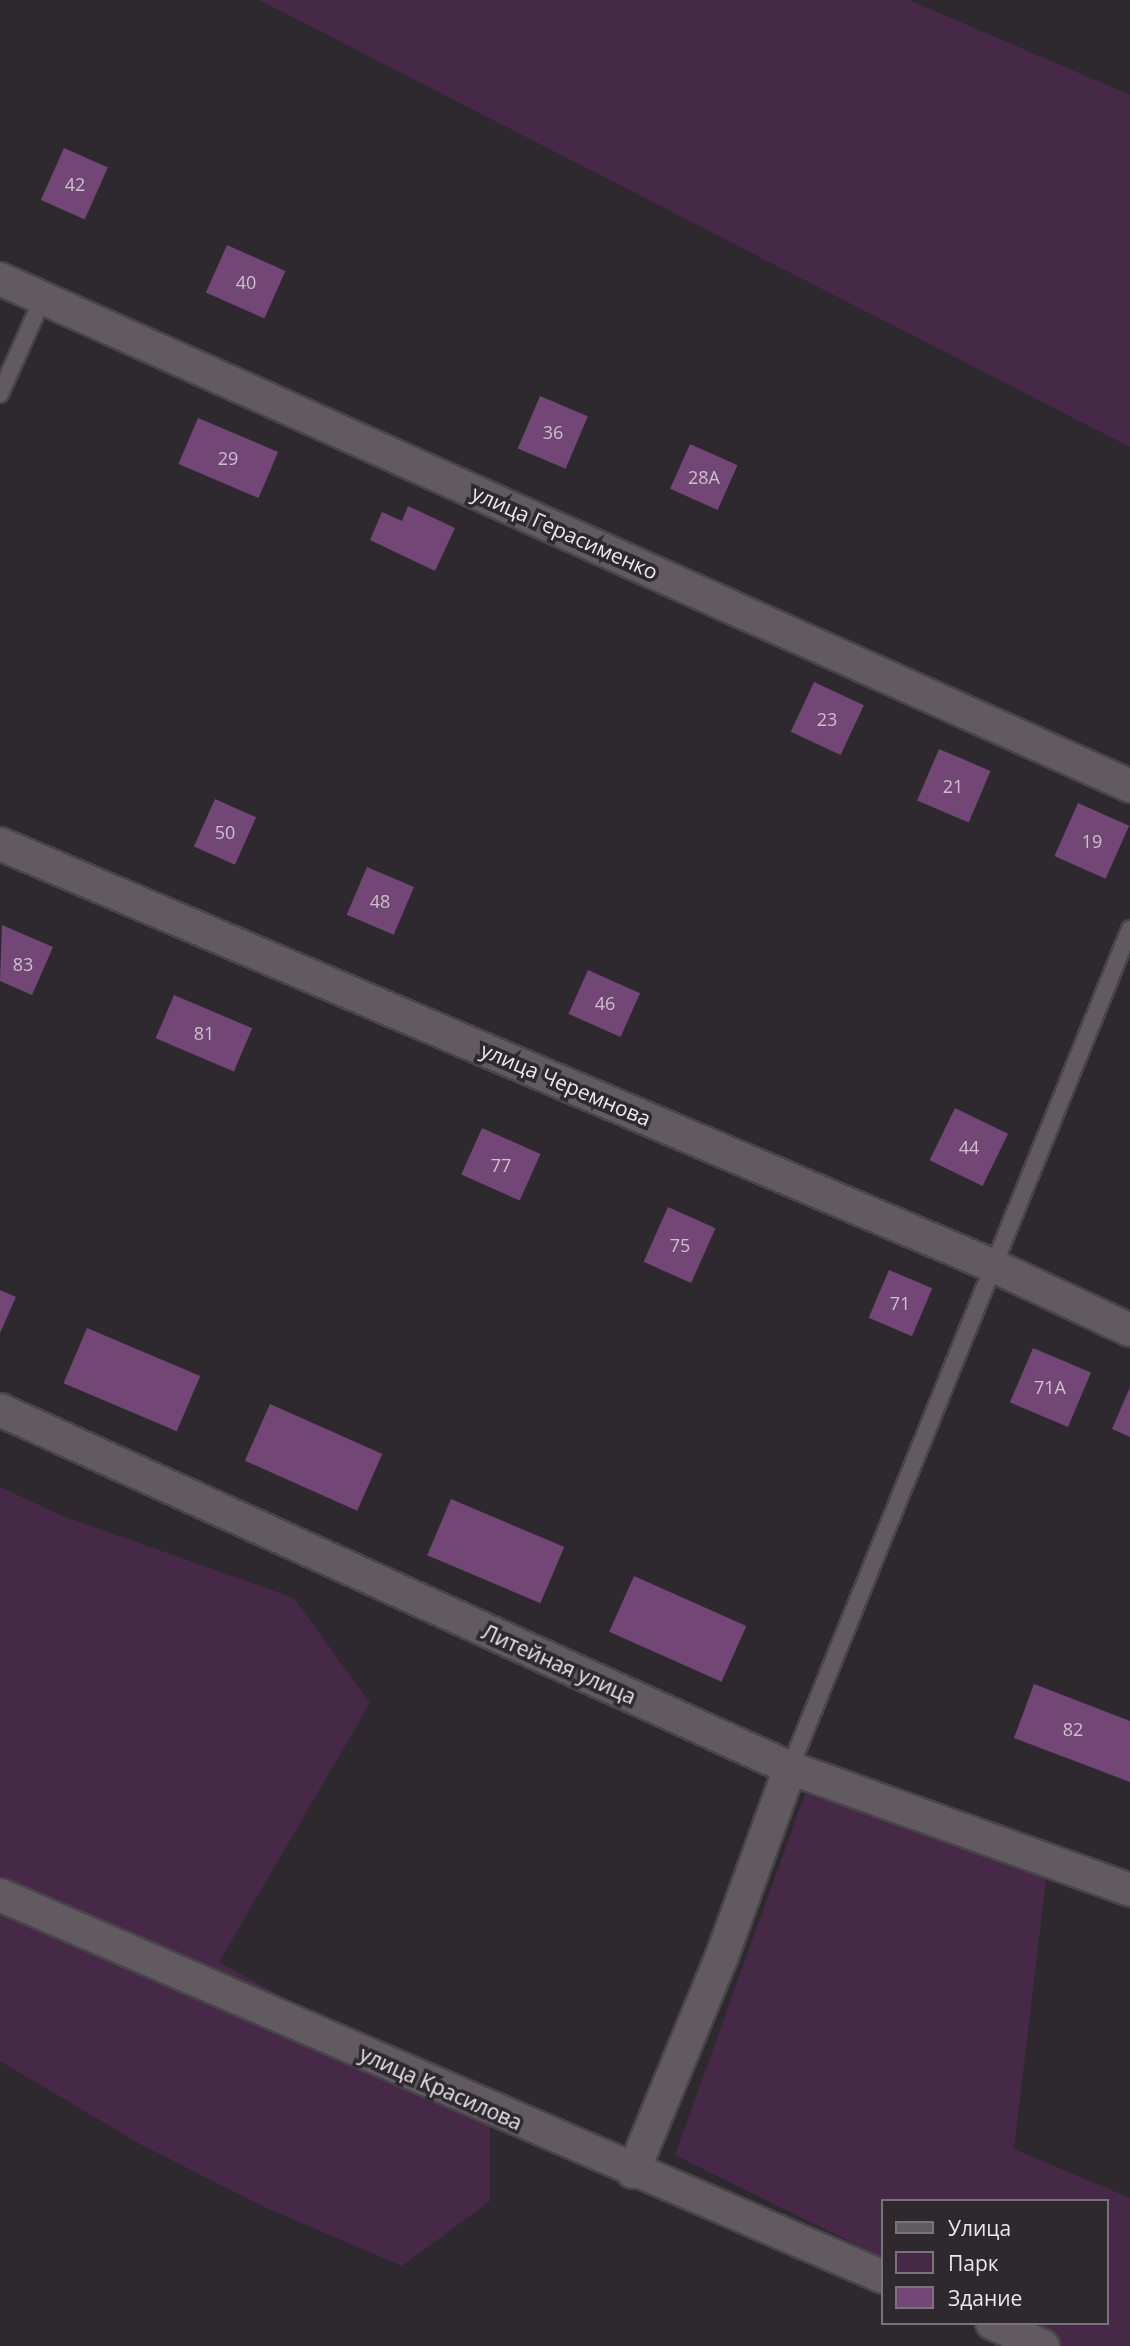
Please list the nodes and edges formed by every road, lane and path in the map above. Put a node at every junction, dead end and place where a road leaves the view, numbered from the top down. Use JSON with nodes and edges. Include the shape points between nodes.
{"nodes":[{"id":1,"x":0,"y":279,"type":"edge"},
{"id":2,"x":43,"y":298,"type":"junction"},
{"id":3,"x":0,"y":394,"type":"edge"},
{"id":4,"x":1130,"y":786,"type":"edge"},
{"id":5,"x":0,"y":844,"type":"edge"},
{"id":6,"x":1130,"y":929,"type":"edge"},
{"id":7,"x":996,"y":1267,"type":"junction"},
{"id":8,"x":1130,"y":1330,"type":"edge"},
{"id":9,"x":0,"y":1410,"type":"edge"},
{"id":10,"x":790,"y":1769,"type":"junction"},
{"id":11,"x":1130,"y":1890,"type":"edge"},
{"id":12,"x":0,"y":1895,"type":"edge"},
{"id":13,"x":633,"y":2172,"type":"junction"},
{"id":14,"x":881,"y":2276,"type":"edge"},
{"id":15,"x":996,"y":2325,"type":"edge"},
{"id":16,"x":1043,"y":2346,"type":"edge"}],
"edges":[{"from":1,"to":2,"type":"street","name":"улица Герасименко"},
{"from":2,"to":3,"type":"lane"},
{"from":2,"to":4,"type":"street","name":"улица Герасименко"},
{"from":5,"to":7,"type":"street","name":"улица Черемнова"},
{"from":6,"to":7,"type":"lane"},
{"from":7,"to":8,"type":"street","name":"улица Черемнова"},
{"from":7,"to":10,"type":"lane"},
{"from":9,"to":10,"type":"street","name":"Литейная улица"},
{"from":10,"to":11,"type":"street","name":"Литейная улица"},
{"from":10,"to":13,"type":"street","via":[[722,1956]]},
{"from":12,"to":13,"type":"street","name":"улица Красилова"},
{"from":13,"to":14,"type":"street","name":"улица Красилова"},
{"from":15,"to":16,"type":"street"}]}
